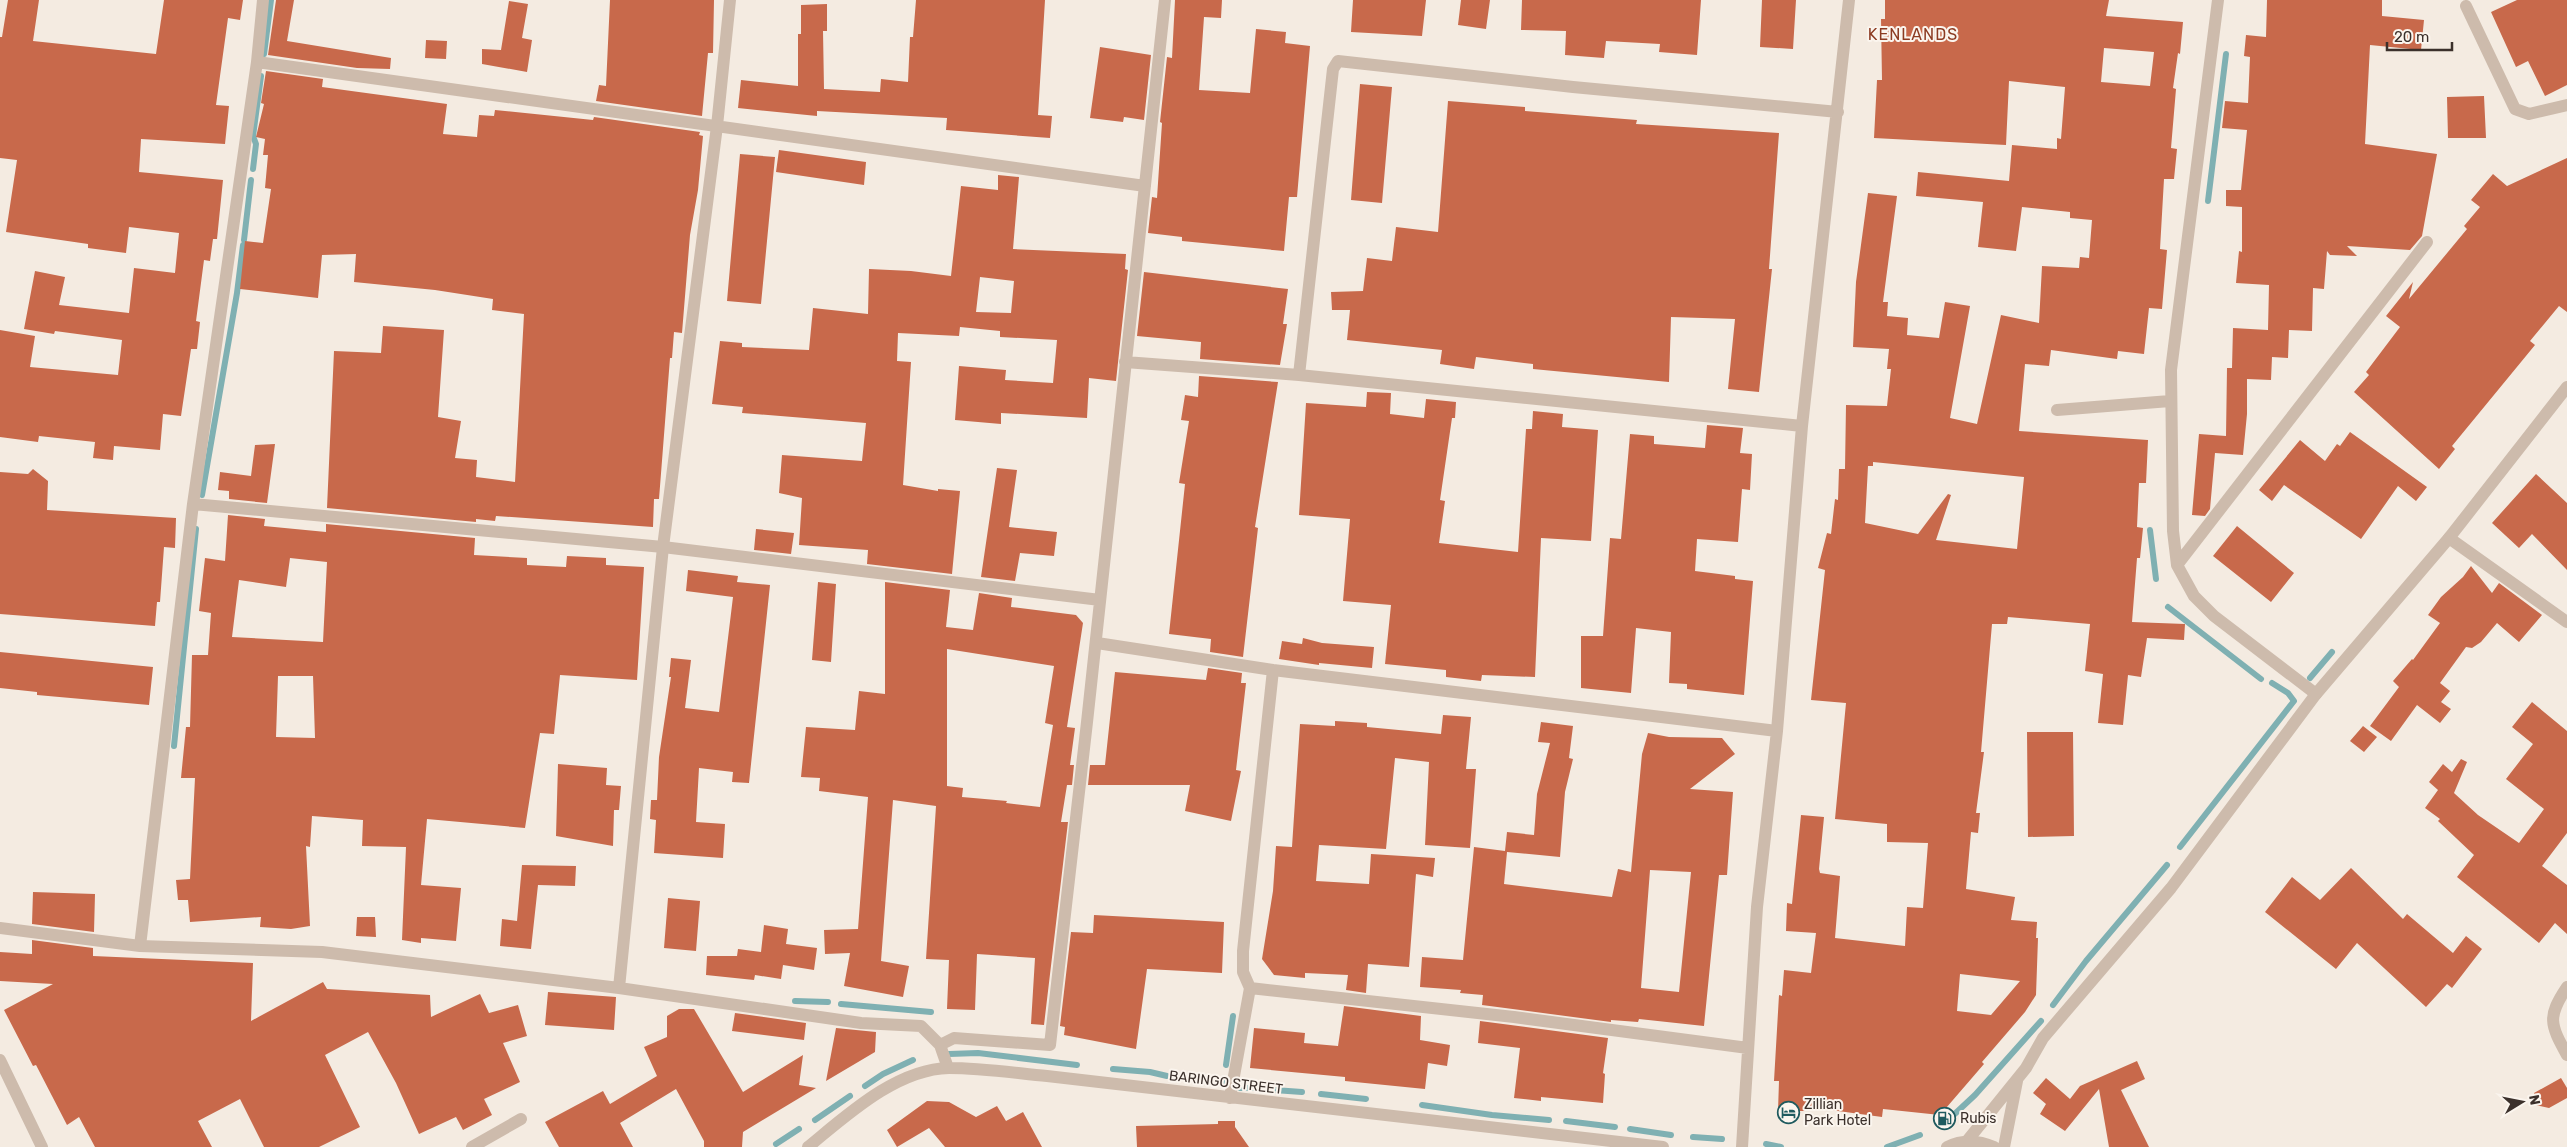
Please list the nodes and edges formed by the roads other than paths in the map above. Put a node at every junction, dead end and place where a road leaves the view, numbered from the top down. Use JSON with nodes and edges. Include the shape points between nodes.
{"nodes":[{"id":1,"x":263,"y":0,"type":"edge"},
{"id":2,"x":730,"y":0,"type":"edge"},
{"id":3,"x":1165,"y":0,"type":"edge"},
{"id":4,"x":1849,"y":0,"type":"edge"},
{"id":5,"x":2218,"y":0,"type":"edge"},
{"id":6,"x":2466,"y":6,"type":"dead end"},
{"id":7,"x":258,"y":62,"type":"junction"},
{"id":8,"x":2567,"y":105,"type":"edge"},
{"id":9,"x":1838,"y":112,"type":"junction"},
{"id":10,"x":717,"y":126,"type":"junction"},
{"id":11,"x":1145,"y":186,"type":"junction"},
{"id":12,"x":2427,"y":242,"type":"dead end"},
{"id":13,"x":1125,"y":362,"type":"junction"},
{"id":14,"x":1299,"y":375,"type":"junction"},
{"id":15,"x":2567,"y":387,"type":"edge"},
{"id":16,"x":2170,"y":401,"type":"junction"},
{"id":17,"x":2057,"y":410,"type":"dead end"},
{"id":18,"x":1802,"y":426,"type":"junction"},
{"id":19,"x":193,"y":504,"type":"junction"},
{"id":20,"x":2449,"y":538,"type":"junction"},
{"id":21,"x":663,"y":547,"type":"junction"},
{"id":22,"x":2177,"y":565,"type":"junction"},
{"id":23,"x":1100,"y":600,"type":"junction"},
{"id":24,"x":2567,"y":622,"type":"edge"},
{"id":25,"x":1097,"y":643,"type":"junction"},
{"id":26,"x":1273,"y":670,"type":"junction"},
{"id":27,"x":2316,"y":694,"type":"junction"},
{"id":28,"x":1776,"y":731,"type":"junction"},
{"id":29,"x":0,"y":928,"type":"edge"},
{"id":30,"x":140,"y":946,"type":"junction"},
{"id":31,"x":619,"y":988,"type":"junction"},
{"id":32,"x":1250,"y":988,"type":"junction"},
{"id":33,"x":2567,"y":988,"type":"edge"},
{"id":34,"x":940,"y":1045,"type":"junction"},
{"id":35,"x":1748,"y":1048,"type":"junction"},
{"id":36,"x":2567,"y":1055,"type":"edge"},
{"id":37,"x":0,"y":1060,"type":"edge"},
{"id":38,"x":948,"y":1068,"type":"junction"},
{"id":39,"x":3,"y":1076,"type":"edge"},
{"id":40,"x":2017,"y":1078,"type":"junction"},
{"id":41,"x":1230,"y":1098,"type":"junction"},
{"id":42,"x":521,"y":1119,"type":"dead end"},
{"id":43,"x":1967,"y":1141,"type":"junction"},
{"id":44,"x":42,"y":1147,"type":"edge"},
{"id":45,"x":472,"y":1147,"type":"edge"},
{"id":46,"x":808,"y":1147,"type":"edge"},
{"id":47,"x":1663,"y":1147,"type":"edge"},
{"id":48,"x":1742,"y":1147,"type":"edge"},
{"id":49,"x":1947,"y":1147,"type":"edge"},
{"id":50,"x":1994,"y":1147,"type":"edge"},
{"id":51,"x":2004,"y":1147,"type":"edge"}],
"edges":[{"from":1,"to":7,"type":"street"},
{"from":2,"to":10,"type":"street"},
{"from":3,"to":11,"type":"street"},
{"from":4,"to":9,"type":"street"},
{"from":5,"to":16,"type":"street","via":[[2171,370]]},
{"from":6,"to":8,"type":"street","via":[[2515,110],[2529,114]]},
{"from":7,"to":10,"type":"street"},
{"from":7,"to":19,"type":"street"},
{"from":9,"to":14,"type":"street","via":[[1338,61],[1333,69]]},
{"from":9,"to":18,"type":"street"},
{"from":10,"to":11,"type":"street"},
{"from":10,"to":21,"type":"street"},
{"from":11,"to":13,"type":"street"},
{"from":12,"to":22,"type":"street"},
{"from":13,"to":14,"type":"street"},
{"from":13,"to":23,"type":"street"},
{"from":14,"to":18,"type":"street"},
{"from":15,"to":20,"type":"street"},
{"from":16,"to":17,"type":"street"},
{"from":16,"to":22,"type":"street","via":[[2173,531]]},
{"from":18,"to":28,"type":"street"},
{"from":19,"to":21,"type":"street"},
{"from":19,"to":30,"type":"street"},
{"from":20,"to":24,"type":"street"},
{"from":20,"to":27,"type":"street"},
{"from":21,"to":23,"type":"street"},
{"from":21,"to":31,"type":"street"},
{"from":22,"to":27,"type":"street","via":[[2194,596],[2214,616]]},
{"from":23,"to":25,"type":"street"},
{"from":25,"to":26,"type":"street"},
{"from":25,"to":34,"type":"street","via":[[1050,1045],[954,1038]]},
{"from":26,"to":28,"type":"street"},
{"from":26,"to":32,"type":"street","via":[[1243,951],[1243,972]]},
{"from":27,"to":40,"type":"street","via":[[2171,888],[2043,1038]]},
{"from":28,"to":35,"type":"street","via":[[1757,907]]},
{"from":29,"to":30,"type":"street"},
{"from":30,"to":31,"type":"street","via":[[322,952]]},
{"from":31,"to":34,"type":"street","via":[[861,1023],[921,1026]]},
{"from":32,"to":35,"type":"street","via":[[1514,1016]]},
{"from":32,"to":41,"type":"street"},
{"from":33,"to":36,"type":"street","via":[[2556,1002],[2552,1016],[2555,1034]]},
{"from":34,"to":38,"type":"street"},
{"from":35,"to":48,"type":"street"},
{"from":37,"to":39,"type":"street"},
{"from":38,"to":41,"type":"street","name":"BARINGO STREET","via":[[1048,1076]]},
{"from":38,"to":46,"type":"street","name":"BARINGO STREET","via":[[924,1072],[866,1100]]},
{"from":39,"to":44,"type":"street"},
{"from":40,"to":43,"type":"street"},
{"from":40,"to":51,"type":"street"},
{"from":41,"to":47,"type":"street","name":"BARINGO STREET"},
{"from":42,"to":45,"type":"street"},
{"from":43,"to":49,"type":"street"},
{"from":43,"to":50,"type":"street"}]}
